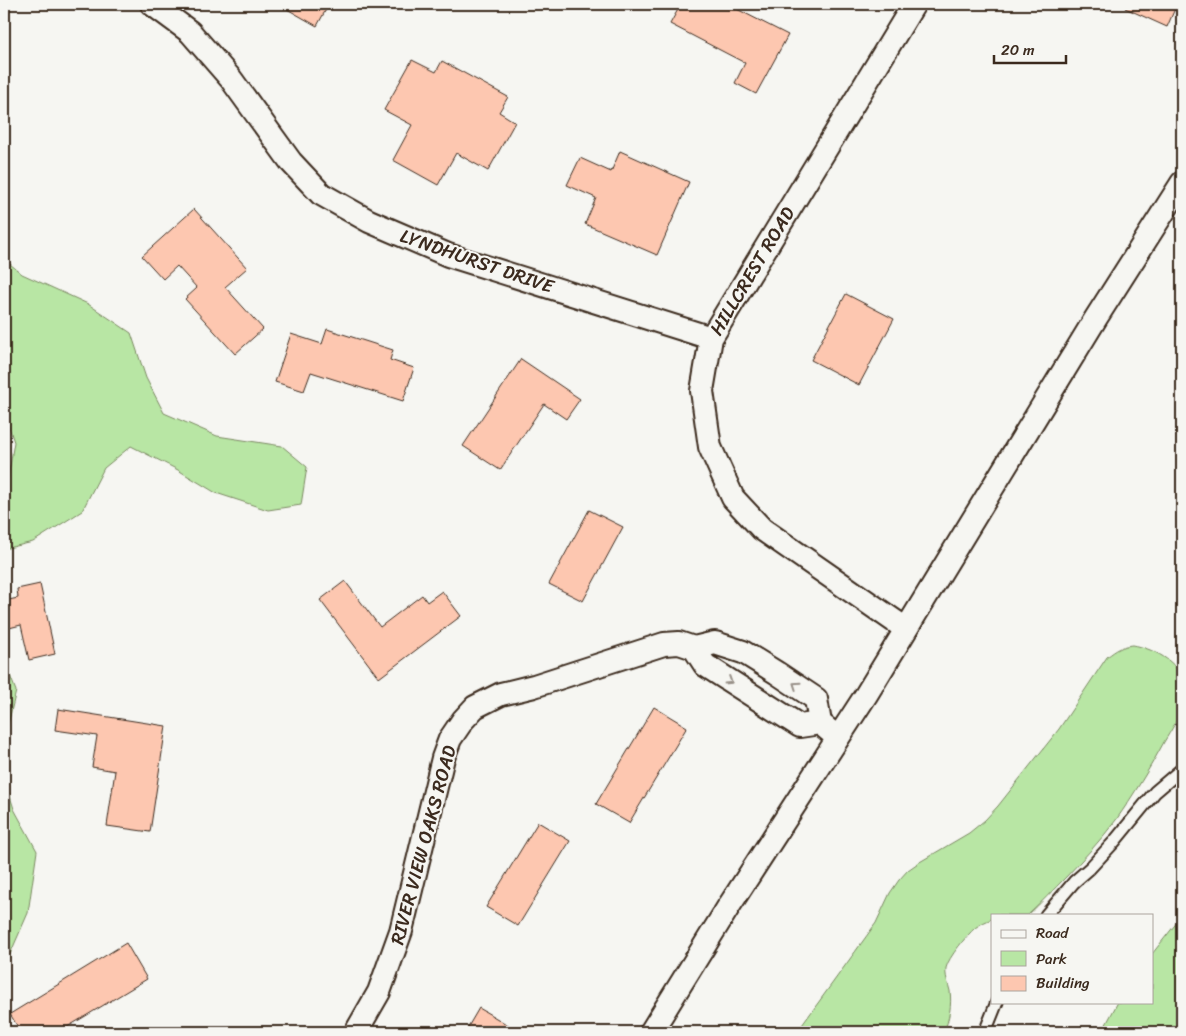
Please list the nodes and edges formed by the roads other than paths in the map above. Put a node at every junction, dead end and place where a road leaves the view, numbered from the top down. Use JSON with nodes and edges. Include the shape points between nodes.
{"nodes":[{"id":1,"x":152,"y":4,"type":"edge"},
{"id":2,"x":914,"y":4,"type":"edge"},
{"id":3,"x":1182,"y":183,"type":"edge"},
{"id":4,"x":711,"y":338,"type":"junction"},
{"id":5,"x":906,"y":629,"type":"junction"},
{"id":6,"x":694,"y":648,"type":"junction"},
{"id":7,"x":820,"y":723,"type":"junction"},
{"id":8,"x":838,"y":738,"type":"junction"},
{"id":9,"x":1182,"y":768,"type":"edge"},
{"id":10,"x":1047,"y":914,"type":"edge"},
{"id":11,"x":996,"y":1004,"type":"edge"},
{"id":12,"x":356,"y":1032,"type":"edge"},
{"id":13,"x":651,"y":1032,"type":"edge"},
{"id":14,"x":985,"y":1032,"type":"edge"}],
"edges":[{"from":1,"to":4,"type":"street","name":"LYNDHURST DRIVE","via":[[190,32],[231,79],[291,162],[320,194],[369,221],[448,255]]},
{"from":2,"to":4,"type":"street","name":"HILLCREST ROAD"},
{"from":3,"to":5,"type":"street"},
{"from":4,"to":5,"type":"street","name":"HILLCREST ROAD","via":[[703,401],[710,447],[734,498],[762,529]]},
{"from":5,"to":8,"type":"street"},
{"from":6,"to":7,"type":"street","one_way":true,"via":[[705,665],[800,726]]},
{"from":7,"to":6,"type":"street","name":"RIVER VIEW OAKS ROAD","one_way":true,"via":[[816,699],[743,652],[715,643]]},
{"from":6,"to":12,"type":"street","name":"RIVER VIEW OAKS ROAD","via":[[679,643],[664,644],[501,694],[469,714],[450,739],[443,758],[401,931],[379,992]]},
{"from":7,"to":8,"type":"street"},
{"from":8,"to":13,"type":"street"},
{"from":9,"to":10,"type":"lane","via":[[1155,792]]},
{"from":11,"to":14,"type":"lane"}]}
